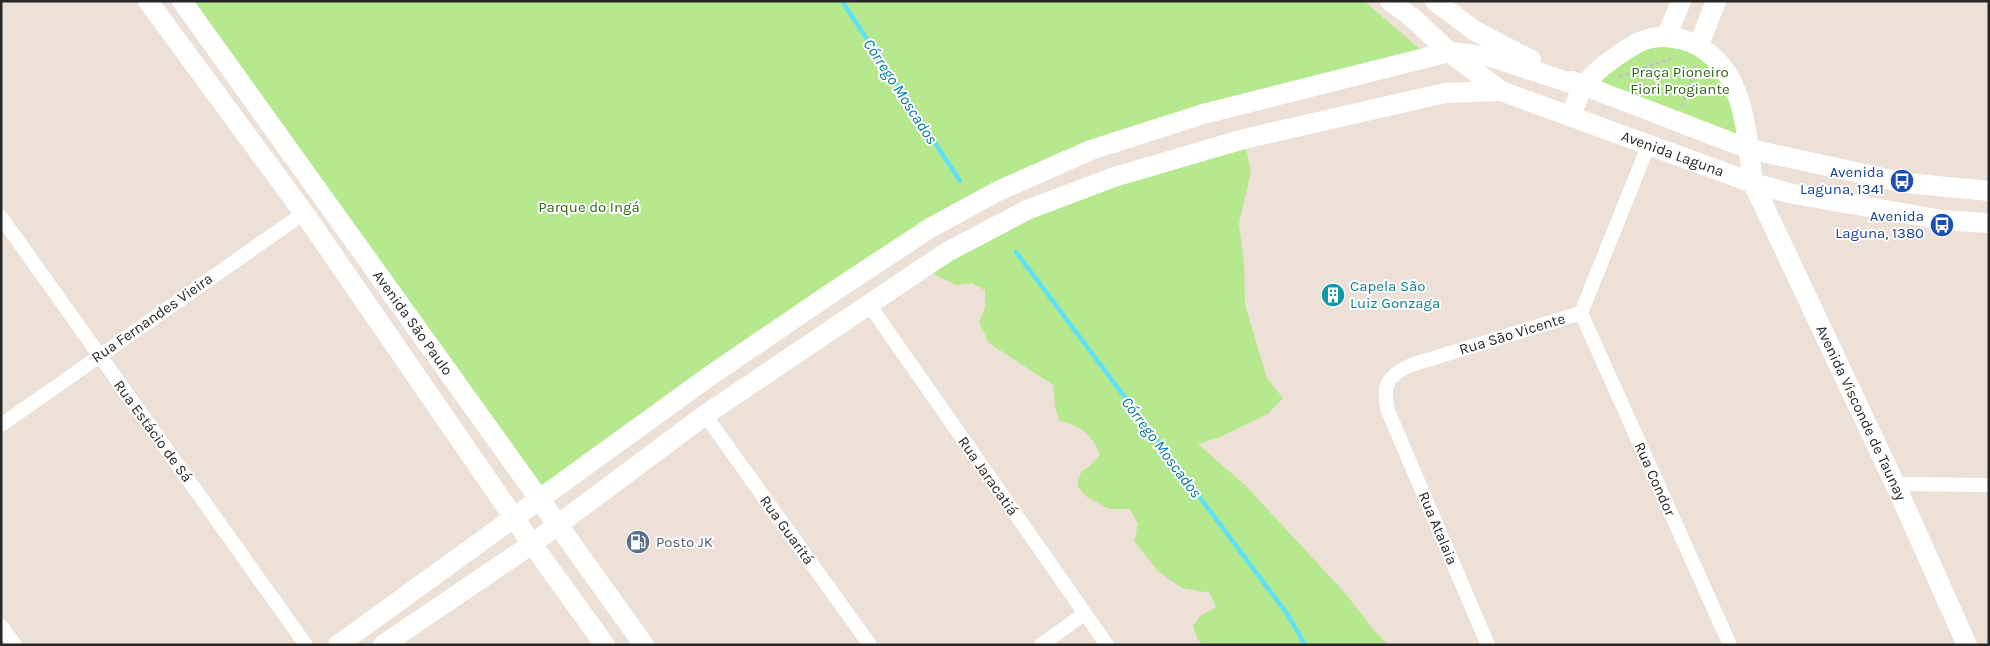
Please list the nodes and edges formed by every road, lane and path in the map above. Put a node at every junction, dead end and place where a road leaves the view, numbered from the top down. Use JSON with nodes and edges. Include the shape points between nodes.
{"nodes":[{"id":1,"x":182,"y":1,"type":"edge"},
{"id":2,"x":1390,"y":1,"type":"edge"},
{"id":3,"x":1435,"y":1,"type":"edge"},
{"id":4,"x":1681,"y":1,"type":"edge"},
{"id":5,"x":1716,"y":1,"type":"edge"},
{"id":6,"x":150,"y":4,"type":"edge"},
{"id":7,"x":1667,"y":36,"type":"junction"},
{"id":8,"x":210,"y":42,"type":"junction"},
{"id":9,"x":1699,"y":45,"type":"junction"},
{"id":10,"x":1449,"y":52,"type":"junction"},
{"id":11,"x":195,"y":66,"type":"junction"},
{"id":12,"x":1583,"y":87,"type":"junction"},
{"id":13,"x":1501,"y":91,"type":"junction"},
{"id":14,"x":251,"y":97,"type":"junction"},
{"id":15,"x":1571,"y":115,"type":"junction"},
{"id":16,"x":1650,"y":144,"type":"junction"},
{"id":17,"x":1749,"y":149,"type":"junction"},
{"id":18,"x":1753,"y":183,"type":"junction"},
{"id":19,"x":1989,"y":191,"type":"edge"},
{"id":20,"x":304,"y":213,"type":"junction"},
{"id":21,"x":1,"y":217,"type":"edge"},
{"id":22,"x":1989,"y":223,"type":"edge"},
{"id":23,"x":870,"y":306,"type":"junction"},
{"id":24,"x":1581,"y":313,"type":"junction"},
{"id":25,"x":98,"y":355,"type":"junction"},
{"id":26,"x":1388,"y":411,"type":"joint"},
{"id":27,"x":705,"y":416,"type":"junction"},
{"id":28,"x":1,"y":425,"type":"edge"},
{"id":29,"x":1895,"y":484,"type":"junction"},
{"id":30,"x":1989,"y":485,"type":"edge"},
{"id":31,"x":539,"y":500,"type":"junction"},
{"id":32,"x":514,"y":518,"type":"junction"},
{"id":33,"x":557,"y":526,"type":"junction"},
{"id":34,"x":532,"y":544,"type":"junction"},
{"id":35,"x":1084,"y":614,"type":"junction"},
{"id":36,"x":1,"y":626,"type":"edge"},
{"id":37,"x":15,"y":645,"type":"edge"},
{"id":38,"x":306,"y":645,"type":"edge"},
{"id":39,"x":338,"y":645,"type":"edge"},
{"id":40,"x":383,"y":645,"type":"edge"},
{"id":41,"x":605,"y":645,"type":"edge"},
{"id":42,"x":644,"y":645,"type":"edge"},
{"id":43,"x":870,"y":645,"type":"edge"},
{"id":44,"x":1041,"y":645,"type":"edge"},
{"id":45,"x":1107,"y":645,"type":"edge"},
{"id":46,"x":1488,"y":645,"type":"edge"},
{"id":47,"x":1730,"y":645,"type":"edge"},
{"id":48,"x":1967,"y":645,"type":"edge"}],
"edges":[{"from":1,"to":8,"type":"main road","name":"Avenida São Paulo"},
{"from":2,"to":10,"type":"main road","name":"Avenida Laguna"},
{"from":3,"to":12,"type":"main road","name":"Avenida Laguna","via":[[1475,32]]},
{"from":4,"to":7,"type":"main road"},
{"from":5,"to":9,"type":"main road"},
{"from":6,"to":8,"type":"main road","via":[[168,17],[191,46],[199,47]]},
{"from":6,"to":11,"type":"main road","name":"Avenida São Paulo"},
{"from":7,"to":9,"type":"main road"},
{"from":7,"to":12,"type":"main road","via":[[1649,38],[1631,46],[1599,69]]},
{"from":8,"to":14,"type":"main road","name":"Avenida São Paulo"},
{"from":9,"to":17,"type":"main road","via":[[1712,55],[1728,76]]},
{"from":10,"to":12,"type":"main road","via":[[1490,57]]},
{"from":10,"to":13,"type":"main road","name":"Avenida Laguna"},
{"from":10,"to":31,"type":"main road","via":[[1203,114],[1091,150],[1000,190],[930,228],[833,292]]},
{"from":11,"to":14,"type":"main road","via":[[222,71]]},
{"from":11,"to":20,"type":"main road","name":"Avenida São Paulo"},
{"from":12,"to":15,"type":"main road"},
{"from":12,"to":17,"type":"main road","name":"Avenida Laguna"},
{"from":13,"to":15,"type":"main road","name":"Avenida Laguna"},
{"from":13,"to":23,"type":"main road","via":[[1445,92],[1244,139],[1114,177],[1019,214],[949,251]]},
{"from":14,"to":31,"type":"main road","name":"Avenida São Paulo"},
{"from":15,"to":16,"type":"main road","name":"Avenida Laguna"},
{"from":16,"to":18,"type":"main road","name":"Avenida Laguna"},
{"from":16,"to":24,"type":"street","name":"Rua São Vicente"},
{"from":17,"to":18,"type":"main road"},
{"from":17,"to":19,"type":"main road","name":"Avenida Laguna","via":[[1906,183]]},
{"from":18,"to":22,"type":"main road","name":"Avenida Laguna","via":[[1788,193],[1942,220]]},
{"from":18,"to":29,"type":"main road","name":"Avenida Visconde de Taunay"},
{"from":20,"to":25,"type":"street","name":"Rua Fernandes Vieira"},
{"from":20,"to":32,"type":"main road","name":"Avenida São Paulo"},
{"from":21,"to":25,"type":"street","name":"Rua Estácio de Sá"},
{"from":23,"to":27,"type":"main road"},
{"from":23,"to":35,"type":"street","name":"Rua Jaracatiá"},
{"from":24,"to":26,"type":"street","name":"Rua São Vicente","via":[[1396,372],[1385,389]]},
{"from":24,"to":47,"type":"street","name":"Rua Condor"},
{"from":25,"to":28,"type":"street","name":"Rua Fernandes Vieira"},
{"from":25,"to":38,"type":"street","name":"Rua Estácio de Sá"},
{"from":26,"to":46,"type":"street","name":"Rua Atalaia"},
{"from":27,"to":33,"type":"main road"},
{"from":27,"to":43,"type":"street","name":"Rua Guaritá"},
{"from":29,"to":30,"type":"street"},
{"from":29,"to":48,"type":"main road","name":"Avenida Visconde de Taunay"},
{"from":31,"to":32,"type":"main road"},
{"from":31,"to":33,"type":"main road","name":"Avenida São Paulo"},
{"from":32,"to":34,"type":"main road","name":"Avenida São Paulo"},
{"from":32,"to":39,"type":"main road"},
{"from":33,"to":34,"type":"main road"},
{"from":33,"to":42,"type":"main road","name":"Avenida São Paulo"},
{"from":34,"to":40,"type":"main road"},
{"from":34,"to":41,"type":"main road","name":"Avenida São Paulo"},
{"from":35,"to":44,"type":"street"},
{"from":35,"to":45,"type":"street","name":"Rua Jaracatiá"},
{"from":36,"to":37,"type":"street"}]}
